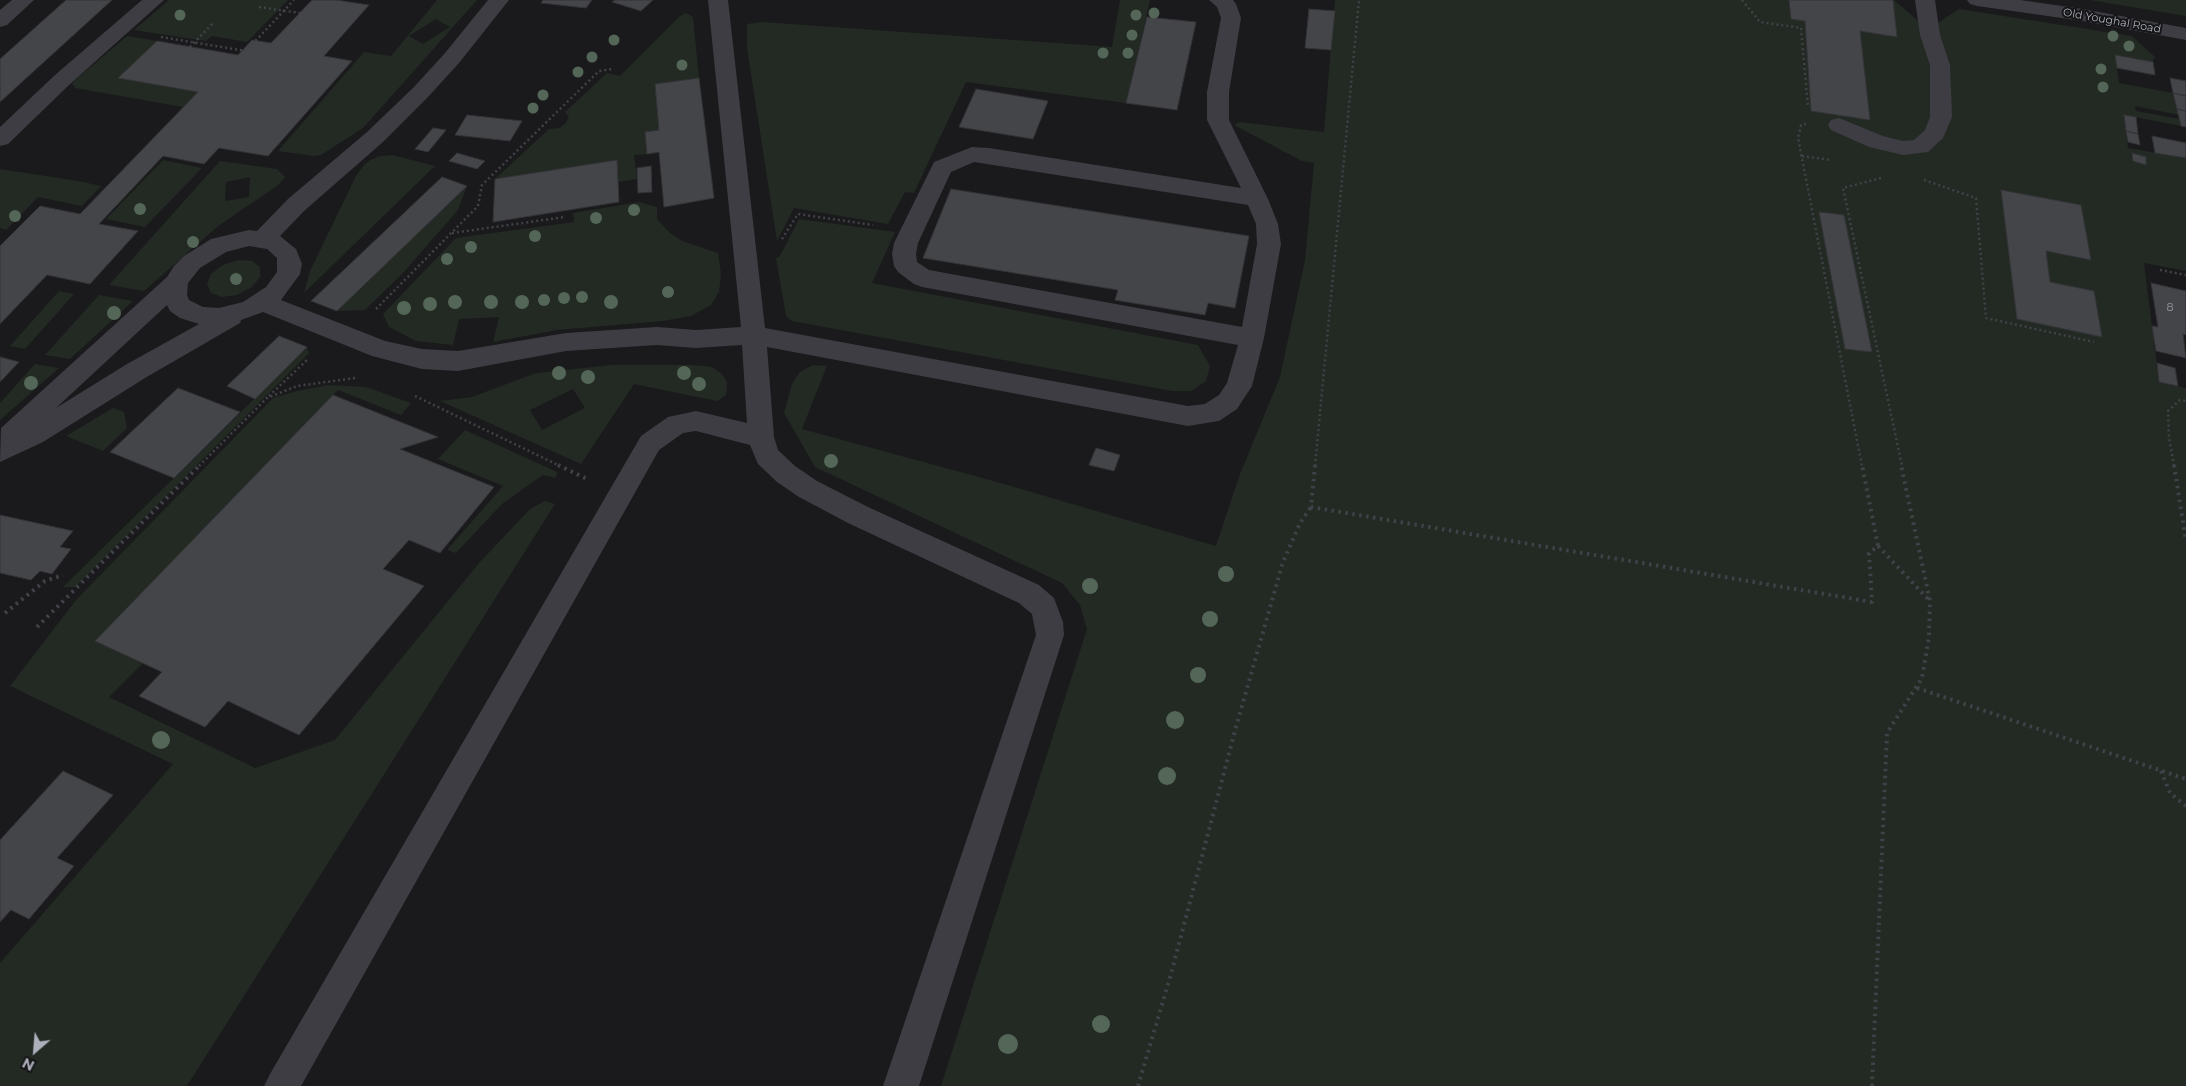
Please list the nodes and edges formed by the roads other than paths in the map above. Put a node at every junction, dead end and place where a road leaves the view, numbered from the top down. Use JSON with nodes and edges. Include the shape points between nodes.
{"nodes":[{"id":1,"x":24,"y":0,"type":"edge"},
{"id":2,"x":154,"y":0,"type":"edge"},
{"id":3,"x":499,"y":0,"type":"edge"},
{"id":4,"x":718,"y":0,"type":"edge"},
{"id":5,"x":1219,"y":0,"type":"edge"},
{"id":6,"x":1925,"y":0,"type":"edge"},
{"id":7,"x":1977,"y":0,"type":"edge"},
{"id":8,"x":0,"y":21,"type":"edge"},
{"id":9,"x":2186,"y":34,"type":"edge"},
{"id":10,"x":1839,"y":125,"type":"dead end"},
{"id":11,"x":0,"y":138,"type":"edge"},
{"id":12,"x":1257,"y":199,"type":"junction"},
{"id":13,"x":263,"y":239,"type":"junction"},
{"id":14,"x":176,"y":283,"type":"junction"},
{"id":15,"x":262,"y":302,"type":"junction"},
{"id":16,"x":237,"y":314,"type":"junction"},
{"id":17,"x":754,"y":335,"type":"junction"},
{"id":18,"x":1252,"y":338,"type":"junction"},
{"id":19,"x":761,"y":436,"type":"junction"},
{"id":20,"x":0,"y":444,"type":"edge"},
{"id":21,"x":0,"y":451,"type":"edge"},
{"id":22,"x":282,"y":1086,"type":"edge"},
{"id":23,"x":901,"y":1086,"type":"edge"}],
"edges":[{"from":1,"to":8,"type":"street"},
{"from":2,"to":11,"type":"street"},
{"from":3,"to":13,"type":"street","via":[[421,92]]},
{"from":4,"to":17,"type":"street"},
{"from":5,"to":12,"type":"street","via":[[1226,4],[1231,18],[1218,92],[1218,120]]},
{"from":6,"to":10,"type":"street","via":[[1930,35],[1940,65],[1941,117],[1935,134],[1920,147],[1903,148],[1877,142]]},
{"from":7,"to":9,"type":"street","name":"Old Youghal Road"},
{"from":12,"to":18,"type":"street","via":[[1267,224],[1269,244]]},
{"from":12,"to":18,"type":"street","via":[[972,154],[942,167],[906,243],[904,254],[906,266],[922,278]]},
{"from":13,"to":14,"type":"street","via":[[234,240],[212,249],[192,262]]},
{"from":13,"to":15,"type":"street","via":[[283,248],[290,264],[282,284]]},
{"from":14,"to":16,"type":"street","via":[[175,294],[179,304],[189,312],[219,317]]},
{"from":14,"to":20,"type":"street"},
{"from":15,"to":16,"type":"street"},
{"from":15,"to":17,"type":"street","via":[[381,350],[422,359],[495,356],[566,342],[657,336],[696,339]]},
{"from":16,"to":21,"type":"street"},
{"from":17,"to":18,"type":"street","via":[[1188,416],[1210,414],[1228,402],[1239,386]]},
{"from":17,"to":19,"type":"street"},
{"from":19,"to":22,"type":"street","via":[[696,421],[677,424],[650,443]]},
{"from":19,"to":23,"type":"street","via":[[767,456],[808,489],[1029,594],[1044,607],[1049,622],[1050,636]]}]}
